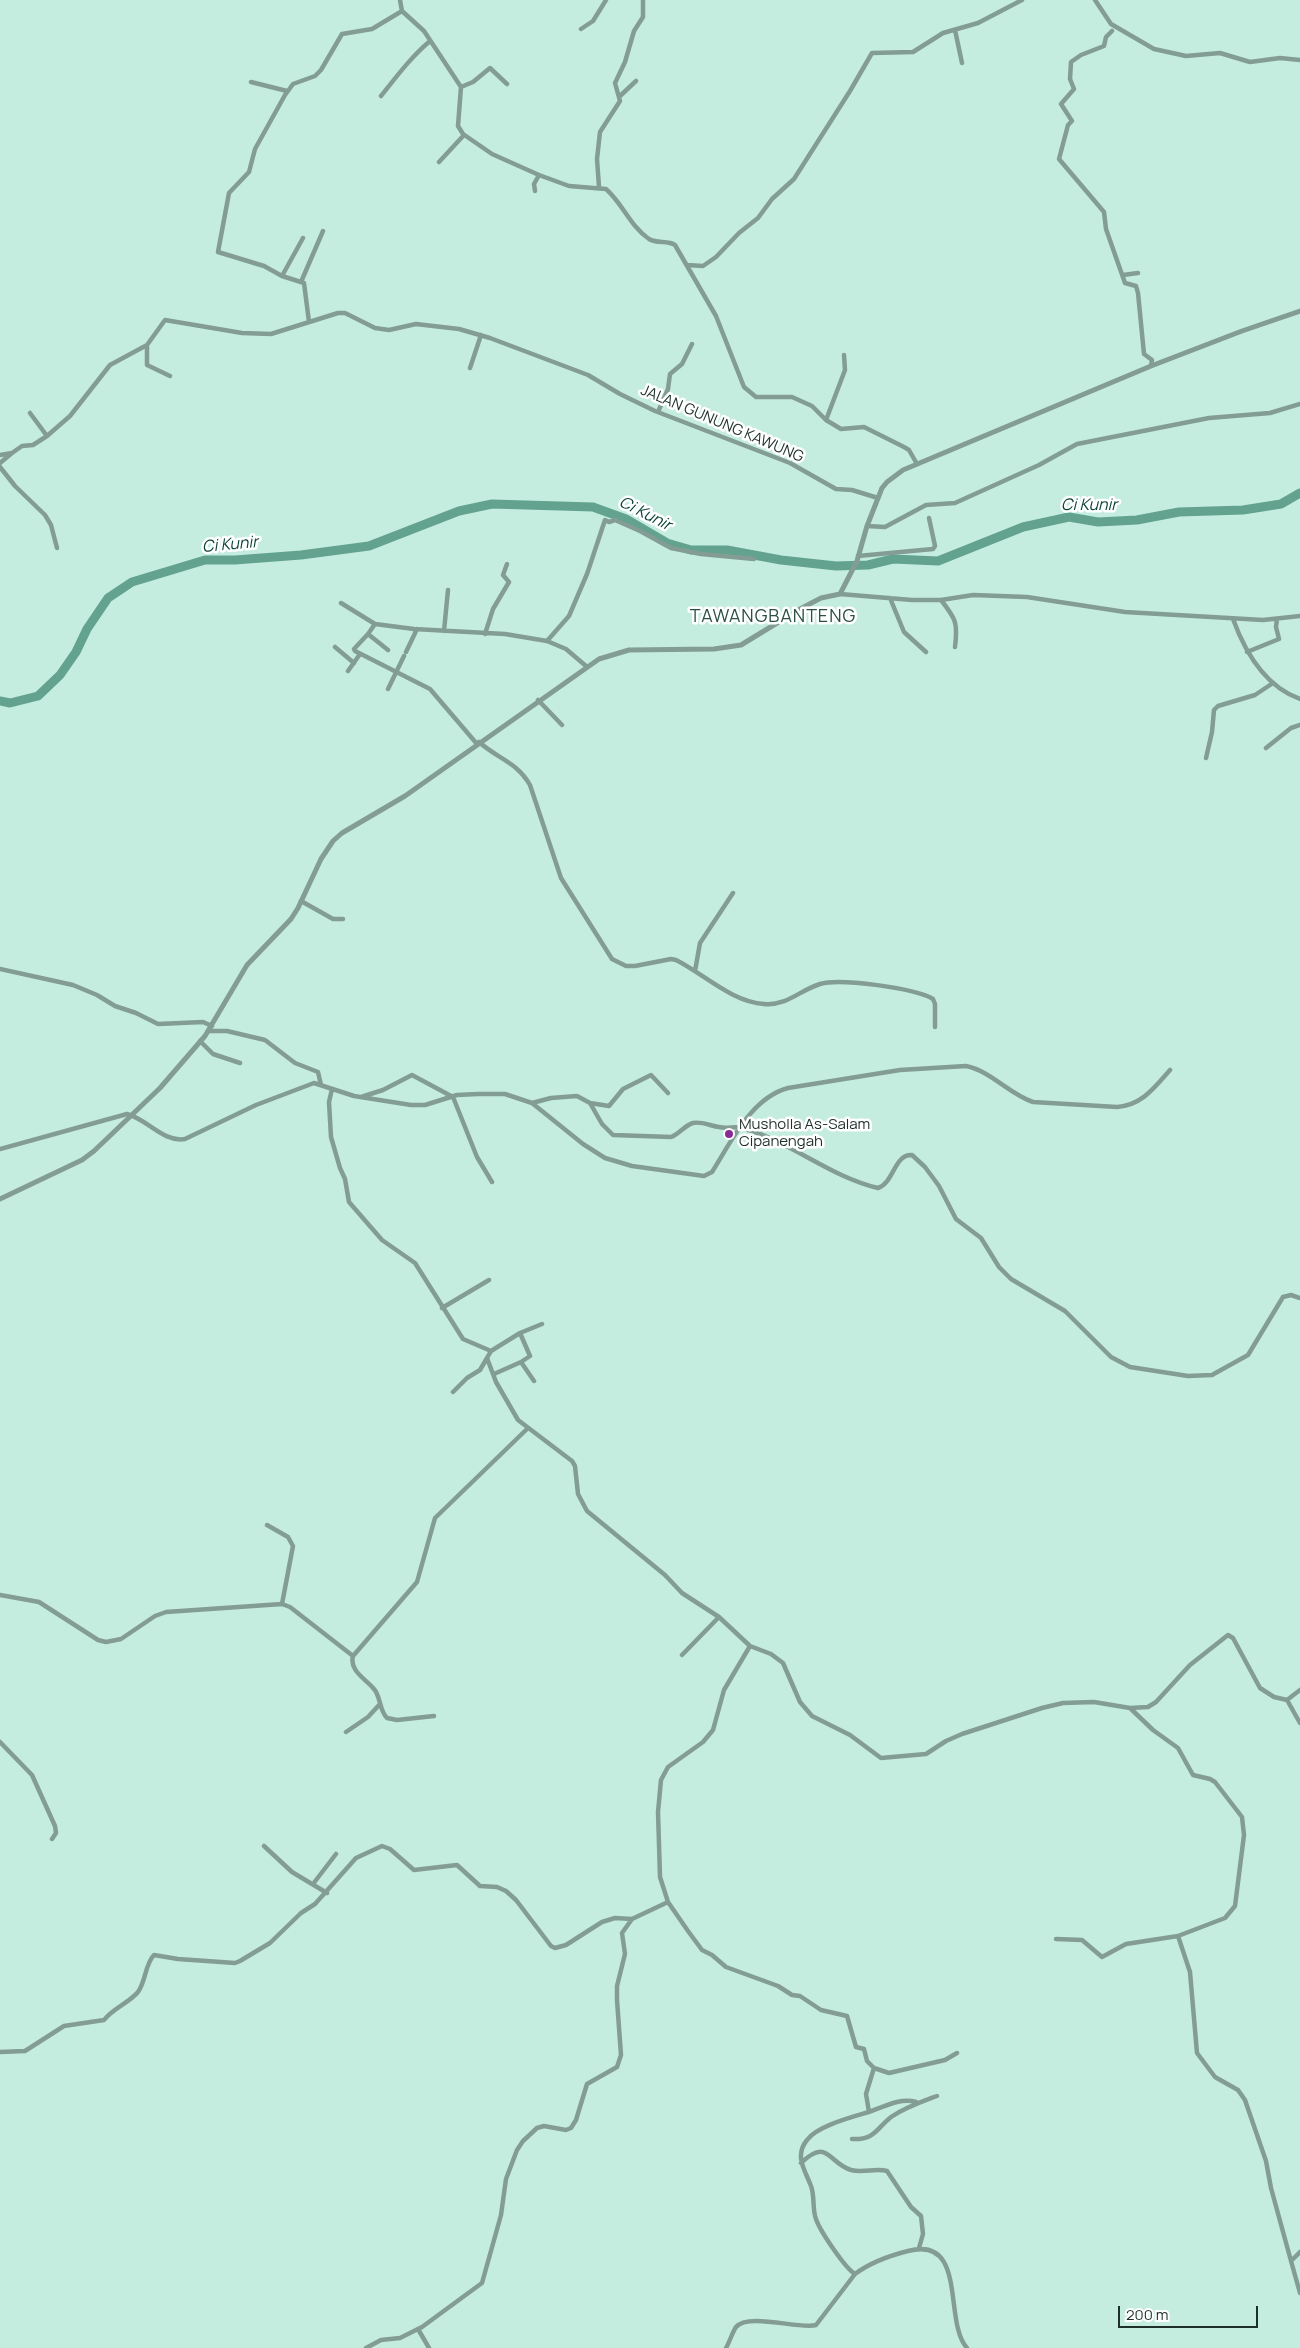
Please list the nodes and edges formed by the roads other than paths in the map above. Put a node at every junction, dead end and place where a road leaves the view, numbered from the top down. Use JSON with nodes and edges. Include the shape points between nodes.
{"nodes":[{"id":1,"x":405,"y":0,"type":"edge"},
{"id":2,"x":606,"y":0,"type":"edge"},
{"id":3,"x":643,"y":0,"type":"edge"},
{"id":4,"x":1022,"y":0,"type":"edge"},
{"id":5,"x":1095,"y":0,"type":"edge"},
{"id":6,"x":400,"y":5,"type":"edge"},
{"id":7,"x":582,"y":29,"type":"dead end"},
{"id":8,"x":955,"y":30,"type":"junction"},
{"id":9,"x":1112,"y":31,"type":"dead end"},
{"id":10,"x":430,"y":40,"type":"junction"},
{"id":11,"x":1300,"y":60,"type":"edge"},
{"id":12,"x":962,"y":63,"type":"dead end"},
{"id":13,"x":636,"y":81,"type":"dead end"},
{"id":14,"x":251,"y":82,"type":"dead end"},
{"id":15,"x":507,"y":84,"type":"dead end"},
{"id":16,"x":462,"y":87,"type":"junction"},
{"id":17,"x":287,"y":91,"type":"junction"},
{"id":18,"x":381,"y":96,"type":"dead end"},
{"id":19,"x":620,"y":96,"type":"junction"},
{"id":20,"x":464,"y":135,"type":"junction"},
{"id":21,"x":440,"y":162,"type":"dead end"},
{"id":22,"x":539,"y":175,"type":"junction"},
{"id":23,"x":599,"y":187,"type":"junction"},
{"id":24,"x":535,"y":191,"type":"dead end"},
{"id":25,"x":323,"y":232,"type":"dead end"},
{"id":26,"x":303,"y":238,"type":"dead end"},
{"id":27,"x":687,"y":265,"type":"junction"},
{"id":28,"x":1138,"y":273,"type":"dead end"},
{"id":29,"x":1122,"y":275,"type":"junction"},
{"id":30,"x":282,"y":276,"type":"junction"},
{"id":31,"x":301,"y":282,"type":"junction"},
{"id":32,"x":1300,"y":311,"type":"edge"},
{"id":33,"x":309,"y":322,"type":"junction"},
{"id":34,"x":481,"y":335,"type":"junction"},
{"id":35,"x":692,"y":344,"type":"dead end"},
{"id":36,"x":147,"y":345,"type":"junction"},
{"id":37,"x":844,"y":355,"type":"dead end"},
{"id":38,"x":1152,"y":366,"type":"junction"},
{"id":39,"x":470,"y":368,"type":"dead end"},
{"id":40,"x":170,"y":376,"type":"dead end"},
{"id":41,"x":1300,"y":404,"type":"edge"},
{"id":42,"x":658,"y":412,"type":"junction"},
{"id":43,"x":30,"y":413,"type":"dead end"},
{"id":44,"x":826,"y":420,"type":"junction"},
{"id":45,"x":47,"y":436,"type":"junction"},
{"id":46,"x":12,"y":453,"type":"junction"},
{"id":47,"x":0,"y":455,"type":"edge"},
{"id":48,"x":0,"y":463,"type":"edge"},
{"id":49,"x":917,"y":464,"type":"junction"},
{"id":50,"x":0,"y":467,"type":"edge"},
{"id":51,"x":878,"y":498,"type":"junction"},
{"id":52,"x":929,"y":518,"type":"dead end"},
{"id":53,"x":867,"y":526,"type":"junction"},
{"id":54,"x":57,"y":548,"type":"dead end"},
{"id":55,"x":857,"y":558,"type":"junction"},
{"id":56,"x":754,"y":559,"type":"dead end"},
{"id":57,"x":507,"y":564,"type":"dead end"},
{"id":58,"x":448,"y":590,"type":"dead end"},
{"id":59,"x":840,"y":594,"type":"junction"},
{"id":60,"x":890,"y":598,"type":"junction"},
{"id":61,"x":941,"y":600,"type":"junction"},
{"id":62,"x":341,"y":603,"type":"dead end"},
{"id":63,"x":1300,"y":616,"type":"edge"},
{"id":64,"x":1233,"y":619,"type":"junction"},
{"id":65,"x":1277,"y":619,"type":"junction"},
{"id":66,"x":375,"y":624,"type":"junction"},
{"id":67,"x":417,"y":629,"type":"junction"},
{"id":68,"x":444,"y":630,"type":"junction"},
{"id":69,"x":368,"y":634,"type":"junction"},
{"id":70,"x":485,"y":634,"type":"junction"},
{"id":71,"x":547,"y":641,"type":"junction"},
{"id":72,"x":335,"y":647,"type":"dead end"},
{"id":73,"x":955,"y":647,"type":"dead end"},
{"id":74,"x":388,"y":650,"type":"dead end"},
{"id":75,"x":926,"y":652,"type":"dead end"},
{"id":76,"x":1247,"y":652,"type":"junction"},
{"id":77,"x":360,"y":654,"type":"junction"},
{"id":78,"x":354,"y":663,"type":"junction"},
{"id":79,"x":586,"y":666,"type":"junction"},
{"id":80,"x":348,"y":671,"type":"dead end"},
{"id":81,"x":396,"y":671,"type":"junction"},
{"id":82,"x":1273,"y":683,"type":"junction"},
{"id":83,"x":388,"y":689,"type":"dead end"},
{"id":84,"x":1300,"y":699,"type":"edge"},
{"id":85,"x":538,"y":700,"type":"junction"},
{"id":86,"x":562,"y":725,"type":"dead end"},
{"id":87,"x":1300,"y":726,"type":"edge"},
{"id":88,"x":478,"y":743,"type":"junction"},
{"id":89,"x":1266,"y":748,"type":"dead end"},
{"id":90,"x":1206,"y":758,"type":"dead end"},
{"id":91,"x":733,"y":893,"type":"dead end"},
{"id":92,"x":301,"y":901,"type":"junction"},
{"id":93,"x":343,"y":919,"type":"dead end"},
{"id":94,"x":0,"y":969,"type":"edge"},
{"id":95,"x":695,"y":971,"type":"junction"},
{"id":96,"x":935,"y":1027,"type":"dead end"},
{"id":97,"x":210,"y":1029,"type":"junction"},
{"id":98,"x":200,"y":1041,"type":"junction"},
{"id":99,"x":240,"y":1063,"type":"dead end"},
{"id":100,"x":1170,"y":1070,"type":"dead end"},
{"id":101,"x":321,"y":1085,"type":"junction"},
{"id":102,"x":332,"y":1090,"type":"junction"},
{"id":103,"x":668,"y":1093,"type":"dead end"},
{"id":104,"x":360,"y":1097,"type":"junction"},
{"id":105,"x":452,"y":1097,"type":"junction"},
{"id":106,"x":532,"y":1103,"type":"junction"},
{"id":107,"x":590,"y":1103,"type":"junction"},
{"id":108,"x":131,"y":1118,"type":"junction"},
{"id":109,"x":741,"y":1128,"type":"junction"},
{"id":110,"x":0,"y":1149,"type":"edge"},
{"id":111,"x":492,"y":1182,"type":"dead end"},
{"id":112,"x":0,"y":1199,"type":"edge"},
{"id":113,"x":489,"y":1280,"type":"dead end"},
{"id":114,"x":1300,"y":1298,"type":"edge"},
{"id":115,"x":442,"y":1308,"type":"junction"},
{"id":116,"x":542,"y":1324,"type":"dead end"},
{"id":117,"x":520,"y":1333,"type":"junction"},
{"id":118,"x":491,"y":1351,"type":"junction"},
{"id":119,"x":487,"y":1358,"type":"junction"},
{"id":120,"x":521,"y":1362,"type":"junction"},
{"id":121,"x":494,"y":1374,"type":"junction"},
{"id":122,"x":534,"y":1381,"type":"dead end"},
{"id":123,"x":453,"y":1392,"type":"dead end"},
{"id":124,"x":527,"y":1428,"type":"junction"},
{"id":125,"x":267,"y":1525,"type":"dead end"},
{"id":126,"x":0,"y":1595,"type":"edge"},
{"id":127,"x":282,"y":1604,"type":"junction"},
{"id":128,"x":718,"y":1617,"type":"junction"},
{"id":129,"x":750,"y":1646,"type":"junction"},
{"id":130,"x":353,"y":1656,"type":"junction"},
{"id":131,"x":682,"y":1656,"type":"dead end"},
{"id":132,"x":1300,"y":1690,"type":"edge"},
{"id":133,"x":1287,"y":1700,"type":"junction"},
{"id":134,"x":380,"y":1704,"type":"junction"},
{"id":135,"x":1130,"y":1708,"type":"junction"},
{"id":136,"x":434,"y":1716,"type":"dead end"},
{"id":137,"x":1300,"y":1723,"type":"edge"},
{"id":138,"x":346,"y":1732,"type":"dead end"},
{"id":139,"x":0,"y":1742,"type":"edge"},
{"id":140,"x":52,"y":1839,"type":"dead end"},
{"id":141,"x":264,"y":1846,"type":"dead end"},
{"id":142,"x":336,"y":1854,"type":"dead end"},
{"id":143,"x":313,"y":1884,"type":"junction"},
{"id":144,"x":327,"y":1893,"type":"junction"},
{"id":145,"x":668,"y":1902,"type":"junction"},
{"id":146,"x":632,"y":1919,"type":"junction"},
{"id":147,"x":1178,"y":1936,"type":"junction"},
{"id":148,"x":1056,"y":1939,"type":"dead end"},
{"id":149,"x":0,"y":2052,"type":"edge"},
{"id":150,"x":957,"y":2053,"type":"dead end"},
{"id":151,"x":874,"y":2068,"type":"junction"},
{"id":152,"x":937,"y":2096,"type":"dead end"},
{"id":153,"x":916,"y":2102,"type":"junction"},
{"id":154,"x":870,"y":2112,"type":"junction"},
{"id":155,"x":852,"y":2139,"type":"dead end"},
{"id":156,"x":801,"y":2163,"type":"junction"},
{"id":157,"x":919,"y":2248,"type":"junction"},
{"id":158,"x":1300,"y":2252,"type":"edge"},
{"id":159,"x":1291,"y":2261,"type":"junction"},
{"id":160,"x":855,"y":2274,"type":"junction"},
{"id":161,"x":1300,"y":2293,"type":"edge"},
{"id":162,"x":418,"y":2329,"type":"junction"},
{"id":163,"x":366,"y":2348,"type":"edge"},
{"id":164,"x":429,"y":2348,"type":"edge"},
{"id":165,"x":726,"y":2348,"type":"edge"},
{"id":166,"x":966,"y":2348,"type":"edge"}],
"edges":[{"from":1,"to":6,"type":"street"},
{"from":2,"to":7,"type":"street","via":[[593,21]]},
{"from":3,"to":19,"type":"street","via":[[643,17],[615,83],[614,88]]},
{"from":4,"to":8,"type":"street","via":[[978,23]]},
{"from":5,"to":11,"type":"street","via":[[1111,24],[1154,49],[1186,56],[1220,53],[1250,62],[1280,58]]},
{"from":6,"to":10,"type":"street"},
{"from":6,"to":17,"type":"street","via":[[372,29],[342,34],[315,76],[298,81]]},
{"from":8,"to":12,"type":"street"},
{"from":8,"to":27,"type":"street","via":[[908,53],[872,53],[794,179],[712,261],[703,266]]},
{"from":9,"to":29,"type":"street","via":[[1104,46],[1071,62],[1070,79],[1074,89],[1061,104],[1072,121],[1059,159],[1104,212],[1106,229]]},
{"from":10,"to":16,"type":"street"},
{"from":10,"to":18,"type":"street","via":[[410,58]]},
{"from":13,"to":19,"type":"street"},
{"from":14,"to":17,"type":"street"},
{"from":15,"to":16,"type":"street","via":[[490,68]]},
{"from":16,"to":20,"type":"street","via":[[458,126]]},
{"from":17,"to":30,"type":"street","via":[[255,149],[249,172],[230,191],[217,250],[264,266]]},
{"from":19,"to":23,"type":"street","via":[[619,103],[600,132],[597,159]]},
{"from":20,"to":21,"type":"street"},
{"from":20,"to":22,"type":"street","via":[[492,154]]},
{"from":22,"to":23,"type":"street","via":[[569,186]]},
{"from":22,"to":24,"type":"street","via":[[534,184]]},
{"from":23,"to":27,"type":"street","via":[[612,194],[633,224],[652,241],[675,245]]},
{"from":25,"to":31,"type":"street"},
{"from":26,"to":30,"type":"street"},
{"from":27,"to":44,"type":"street","via":[[716,316],[744,387],[756,397],[792,397],[812,406]]},
{"from":28,"to":29,"type":"street"},
{"from":29,"to":38,"type":"street","via":[[1126,284],[1136,286],[1144,354],[1152,360]]},
{"from":30,"to":31,"type":"street"},
{"from":31,"to":33,"type":"street","via":[[306,286]]},
{"from":32,"to":38,"type":"street"},
{"from":33,"to":34,"type":"street","name":"JALAN GUNUNG KAWUNG","via":[[344,313],[365,324],[389,330],[416,324]]},
{"from":33,"to":36,"type":"street","name":"JALAN GUNUNG KAWUNG","via":[[256,335],[165,320]]},
{"from":34,"to":39,"type":"street"},
{"from":34,"to":42,"type":"street","name":"JALAN GUNUNG KAWUNG","via":[[588,375]]},
{"from":35,"to":42,"type":"street","via":[[682,364],[670,374],[668,389]]},
{"from":36,"to":40,"type":"street","via":[[147,365]]},
{"from":36,"to":45,"type":"street","via":[[110,365],[70,416]]},
{"from":37,"to":44,"type":"street","via":[[845,370]]},
{"from":38,"to":49,"type":"street"},
{"from":41,"to":53,"type":"street","via":[[1270,412],[1209,418],[1077,444],[955,503],[926,505],[885,527]]},
{"from":42,"to":51,"type":"street","name":"JALAN GUNUNG KAWUNG","via":[[790,463],[836,489]]},
{"from":43,"to":45,"type":"street"},
{"from":44,"to":49,"type":"street","via":[[846,430],[864,427],[891,440],[909,450]]},
{"from":45,"to":46,"type":"street"},
{"from":46,"to":47,"type":"street"},
{"from":46,"to":48,"type":"street"},
{"from":49,"to":51,"type":"street","via":[[887,482]]},
{"from":50,"to":54,"type":"street","via":[[45,515]]},
{"from":51,"to":53,"type":"street"},
{"from":52,"to":55,"type":"street","via":[[933,549]]},
{"from":53,"to":55,"type":"street"},
{"from":55,"to":59,"type":"street"},
{"from":56,"to":71,"type":"street","via":[[670,548],[623,524],[605,520],[587,574],[568,616]]},
{"from":57,"to":70,"type":"street","via":[[503,575],[509,582],[493,609]]},
{"from":58,"to":68,"type":"street"},
{"from":59,"to":60,"type":"street"},
{"from":59,"to":79,"type":"street","via":[[821,598],[741,645],[714,649],[629,650]]},
{"from":60,"to":61,"type":"street"},
{"from":60,"to":75,"type":"street","via":[[904,632]]},
{"from":61,"to":64,"type":"street","via":[[973,595],[1026,597],[1125,612]]},
{"from":61,"to":73,"type":"street","via":[[956,621]]},
{"from":62,"to":66,"type":"street"},
{"from":63,"to":65,"type":"street"},
{"from":64,"to":65,"type":"street"},
{"from":64,"to":76,"type":"street"},
{"from":65,"to":76,"type":"street","via":[[1279,639]]},
{"from":66,"to":67,"type":"street"},
{"from":66,"to":69,"type":"street"},
{"from":67,"to":68,"type":"street"},
{"from":67,"to":81,"type":"street"},
{"from":68,"to":70,"type":"street"},
{"from":69,"to":74,"type":"street"},
{"from":69,"to":77,"type":"street","via":[[354,648]]},
{"from":70,"to":71,"type":"street"},
{"from":71,"to":79,"type":"street","via":[[566,649]]},
{"from":72,"to":78,"type":"street"},
{"from":76,"to":82,"type":"street"},
{"from":77,"to":78,"type":"street"},
{"from":77,"to":81,"type":"street"},
{"from":78,"to":80,"type":"street"},
{"from":79,"to":85,"type":"street"},
{"from":81,"to":83,"type":"street"},
{"from":81,"to":88,"type":"street","via":[[434,693]]},
{"from":82,"to":84,"type":"street"},
{"from":82,"to":90,"type":"street","via":[[1255,695],[1214,710]]},
{"from":85,"to":86,"type":"street"},
{"from":85,"to":88,"type":"street"},
{"from":87,"to":89,"type":"street","via":[[1291,728]]},
{"from":88,"to":92,"type":"street","via":[[405,796],[342,833],[321,858]]},
{"from":88,"to":95,"type":"street","via":[[514,764],[524,775],[561,878],[612,959],[626,966],[671,959]]},
{"from":91,"to":95,"type":"street","via":[[700,943]]},
{"from":92,"to":93,"type":"street","via":[[333,919]]},
{"from":92,"to":97,"type":"street","via":[[291,918],[247,965]]},
{"from":94,"to":97,"type":"street","via":[[73,985],[158,1024],[203,1022]]},
{"from":95,"to":96,"type":"street","via":[[747,1001],[763,1004],[782,1003],[826,983],[915,992],[933,999]]},
{"from":97,"to":98,"type":"street"},
{"from":97,"to":101,"type":"street","via":[[265,1040],[295,1063],[318,1072]]},
{"from":98,"to":99,"type":"street","via":[[212,1054]]},
{"from":98,"to":108,"type":"street"},
{"from":100,"to":109,"type":"street","via":[[1144,1098],[1117,1107],[1033,1102],[966,1066],[900,1070],[779,1090],[754,1110]]},
{"from":101,"to":102,"type":"street"},
{"from":101,"to":108,"type":"street","via":[[308,1084],[177,1140]]},
{"from":102,"to":104,"type":"street"},
{"from":102,"to":115,"type":"street","via":[[329,1102],[332,1137],[349,1202],[382,1240],[415,1263]]},
{"from":103,"to":107,"type":"street","via":[[650,1075],[623,1089],[609,1106]]},
{"from":104,"to":105,"type":"street","via":[[411,1105]]},
{"from":104,"to":105,"type":"street","via":[[384,1090],[412,1075]]},
{"from":105,"to":106,"type":"street","via":[[505,1094]]},
{"from":105,"to":111,"type":"street","via":[[473,1148]]},
{"from":106,"to":107,"type":"street","via":[[577,1096]]},
{"from":106,"to":109,"type":"street","via":[[605,1158],[632,1166],[694,1175],[704,1176],[712,1172]]},
{"from":107,"to":109,"type":"street","via":[[602,1124],[613,1135],[671,1137],[699,1122]]},
{"from":108,"to":110,"type":"street","via":[[120,1114]]},
{"from":108,"to":112,"type":"street","via":[[82,1160]]},
{"from":109,"to":114,"type":"street","via":[[782,1143],[839,1173],[878,1188],[884,1185],[905,1156],[912,1155],[939,1186],[956,1219],[981,1238],[999,1267],[1011,1279],[1065,1312],[1107,1353],[1130,1367],[1188,1376],[1212,1375],[1250,1353],[1283,1297],[1288,1294]]},
{"from":113,"to":115,"type":"street"},
{"from":115,"to":118,"type":"street","via":[[463,1339]]},
{"from":116,"to":117,"type":"street"},
{"from":117,"to":118,"type":"street"},
{"from":117,"to":120,"type":"street","via":[[530,1354]]},
{"from":118,"to":119,"type":"street"},
{"from":119,"to":121,"type":"street"},
{"from":119,"to":123,"type":"street","via":[[480,1370]]},
{"from":120,"to":121,"type":"street"},
{"from":120,"to":122,"type":"street"},
{"from":121,"to":124,"type":"street","via":[[518,1420]]},
{"from":124,"to":128,"type":"street","via":[[572,1461],[578,1494],[588,1511],[682,1593]]},
{"from":124,"to":130,"type":"street","via":[[435,1518],[417,1582]]},
{"from":125,"to":127,"type":"street","via":[[288,1537],[294,1546]]},
{"from":126,"to":127,"type":"street","via":[[39,1602],[106,1642],[121,1639],[160,1613]]},
{"from":127,"to":130,"type":"street"},
{"from":128,"to":129,"type":"street"},
{"from":128,"to":131,"type":"street"},
{"from":129,"to":135,"type":"street","via":[[771,1654],[783,1663],[800,1702],[812,1716],[850,1735],[885,1759],[926,1754],[962,1734],[1054,1705],[1094,1702]]},
{"from":129,"to":145,"type":"street","via":[[724,1690],[713,1730],[703,1742],[668,1767],[661,1780],[658,1852],[660,1877]]},
{"from":130,"to":134,"type":"street","via":[[354,1669],[374,1688]]},
{"from":132,"to":133,"type":"street"},
{"from":133,"to":135,"type":"street","via":[[1262,1690],[1233,1638],[1228,1635],[1190,1665],[1156,1702],[1148,1707]]},
{"from":133,"to":137,"type":"street"},
{"from":134,"to":136,"type":"street","via":[[383,1714],[391,1720]]},
{"from":134,"to":138,"type":"street"},
{"from":135,"to":147,"type":"street","via":[[1178,1748],[1194,1777],[1215,1782],[1242,1817],[1244,1835],[1234,1909],[1218,1921]]},
{"from":139,"to":140,"type":"street","via":[[32,1775],[55,1826],[56,1833]]},
{"from":141,"to":143,"type":"street","via":[[292,1872]]},
{"from":142,"to":143,"type":"street"},
{"from":143,"to":144,"type":"street"},
{"from":144,"to":146,"type":"street","via":[[356,1858],[382,1846],[414,1870],[456,1865],[480,1886],[503,1889],[555,1948],[566,1945],[602,1922],[615,1918]]},
{"from":144,"to":149,"type":"street","via":[[270,1943],[240,1961],[178,1960],[154,1955],[137,1993],[104,2020],[64,2026],[25,2051]]},
{"from":145,"to":146,"type":"street"},
{"from":145,"to":151,"type":"street","via":[[701,1948],[730,1970],[778,1986],[821,2010],[847,2016],[856,2047],[864,2049],[867,2062]]},
{"from":146,"to":162,"type":"street","via":[[622,1933],[625,1954],[617,1986],[621,2045],[617,2067],[587,2084],[571,2128],[544,2126],[523,2141],[506,2179],[501,2215],[483,2280]]},
{"from":147,"to":148,"type":"street","via":[[1126,1944],[1102,1957],[1082,1940]]},
{"from":147,"to":159,"type":"street","via":[[1190,1972],[1197,2053],[1215,2077],[1238,2090],[1246,2100],[1266,2161]]},
{"from":150,"to":151,"type":"street","via":[[945,2060],[889,2073]]},
{"from":151,"to":154,"type":"street","via":[[866,2094]]},
{"from":152,"to":153,"type":"street"},
{"from":153,"to":154,"type":"street","via":[[906,2100]]},
{"from":153,"to":155,"type":"street","via":[[892,2117],[870,2137]]},
{"from":154,"to":156,"type":"street","via":[[810,2136],[802,2151]]},
{"from":156,"to":157,"type":"street","via":[[815,2152],[825,2152],[851,2170],[887,2171],[911,2207],[921,2216],[923,2228]]},
{"from":156,"to":160,"type":"street","via":[[812,2188],[817,2222],[847,2268]]},
{"from":157,"to":160,"type":"street","via":[[885,2258]]},
{"from":157,"to":166,"type":"street","via":[[933,2252],[947,2268],[954,2295],[958,2335]]},
{"from":158,"to":159,"type":"street"},
{"from":159,"to":161,"type":"street"},
{"from":160,"to":165,"type":"street","via":[[816,2325],[743,2323],[737,2326]]},
{"from":162,"to":163,"type":"street"},
{"from":162,"to":164,"type":"street"}]}
